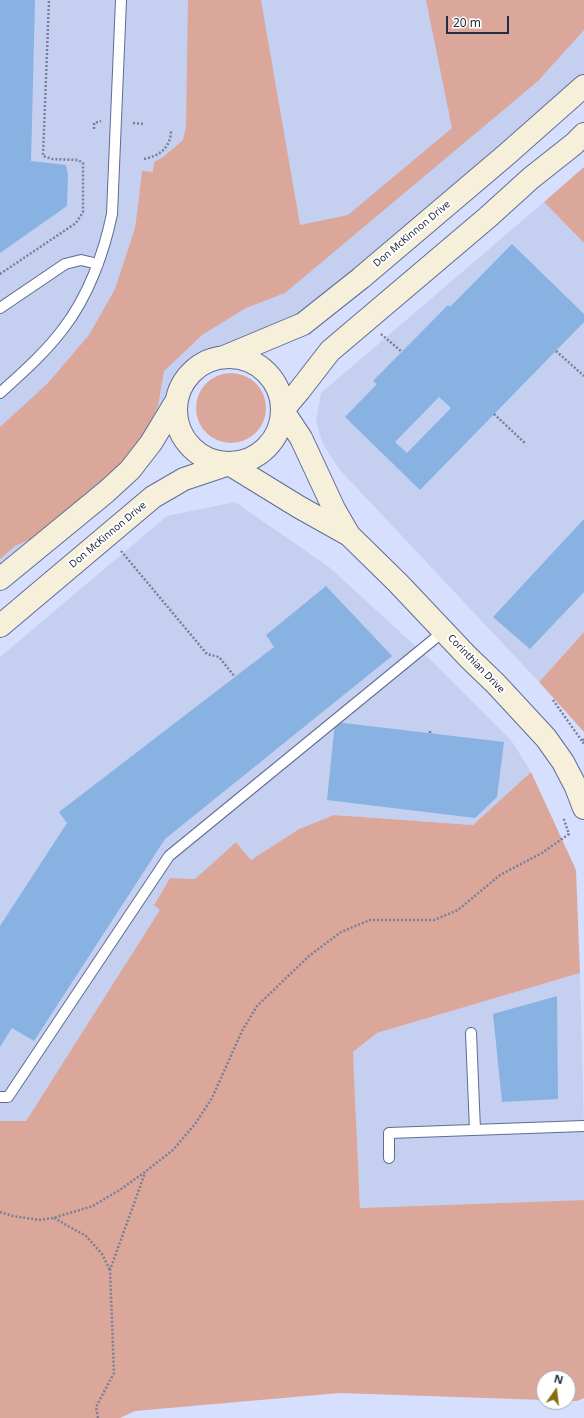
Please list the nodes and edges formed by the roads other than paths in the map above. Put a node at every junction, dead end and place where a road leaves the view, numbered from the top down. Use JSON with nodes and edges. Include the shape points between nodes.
{"nodes":[{"id":1,"x":121,"y":0,"type":"edge"},
{"id":2,"x":584,"y":86,"type":"edge"},
{"id":3,"x":584,"y":134,"type":"edge"},
{"id":4,"x":98,"y":264,"type":"junction"},
{"id":5,"x":0,"y":308,"type":"edge"},
{"id":6,"x":224,"y":357,"type":"junction"},
{"id":7,"x":0,"y":393,"type":"edge"},
{"id":8,"x":177,"y":400,"type":"junction"},
{"id":9,"x":283,"y":410,"type":"junction"},
{"id":10,"x":229,"y":464,"type":"junction"},
{"id":11,"x":349,"y":535,"type":"junction"},
{"id":12,"x":0,"y":579,"type":"edge"},
{"id":13,"x":0,"y":626,"type":"edge"},
{"id":14,"x":444,"y":631,"type":"junction"},
{"id":15,"x":584,"y":808,"type":"edge"},
{"id":16,"x":472,"y":1033,"type":"dead end"},
{"id":17,"x":0,"y":1097,"type":"edge"},
{"id":18,"x":584,"y":1126,"type":"edge"},
{"id":19,"x":475,"y":1130,"type":"junction"},
{"id":20,"x":389,"y":1158,"type":"dead end"}],
"edges":[{"from":1,"to":4,"type":"lane","via":[[112,214]]},
{"from":2,"to":6,"type":"main road","name":"Don McKinnon Drive","via":[[361,278],[303,324]]},
{"from":3,"to":9,"type":"main road","via":[[330,351]]},
{"from":4,"to":5,"type":"lane","via":[[81,260],[66,264]]},
{"from":4,"to":7,"type":"lane","via":[[64,328],[29,367]]},
{"from":6,"to":8,"type":"main road","via":[[202,364],[193,371],[180,389]]},
{"from":6,"to":9,"type":"main road","via":[[246,360],[265,370],[278,388]]},
{"from":8,"to":10,"type":"main road","via":[[177,420],[191,448],[208,459]]},
{"from":8,"to":12,"type":"main road","via":[[151,443],[130,470]]},
{"from":9,"to":10,"type":"main road","via":[[280,429],[267,448],[256,457]]},
{"from":9,"to":11,"type":"main road","name":"Corinthian Drive","via":[[301,438]]},
{"from":10,"to":11,"type":"main road","name":"Corinthian Drive"},
{"from":10,"to":13,"type":"main road","name":"Don McKinnon Drive","via":[[184,479],[154,497]]},
{"from":11,"to":14,"type":"main road","name":"Corinthian Drive"},
{"from":14,"to":15,"type":"main road","name":"Corinthian Drive","via":[[546,738],[563,762]]},
{"from":14,"to":17,"type":"lane","via":[[169,856],[8,1097]]},
{"from":16,"to":19,"type":"lane"},
{"from":18,"to":19,"type":"lane"},
{"from":19,"to":20,"type":"lane","via":[[389,1133]]}]}
